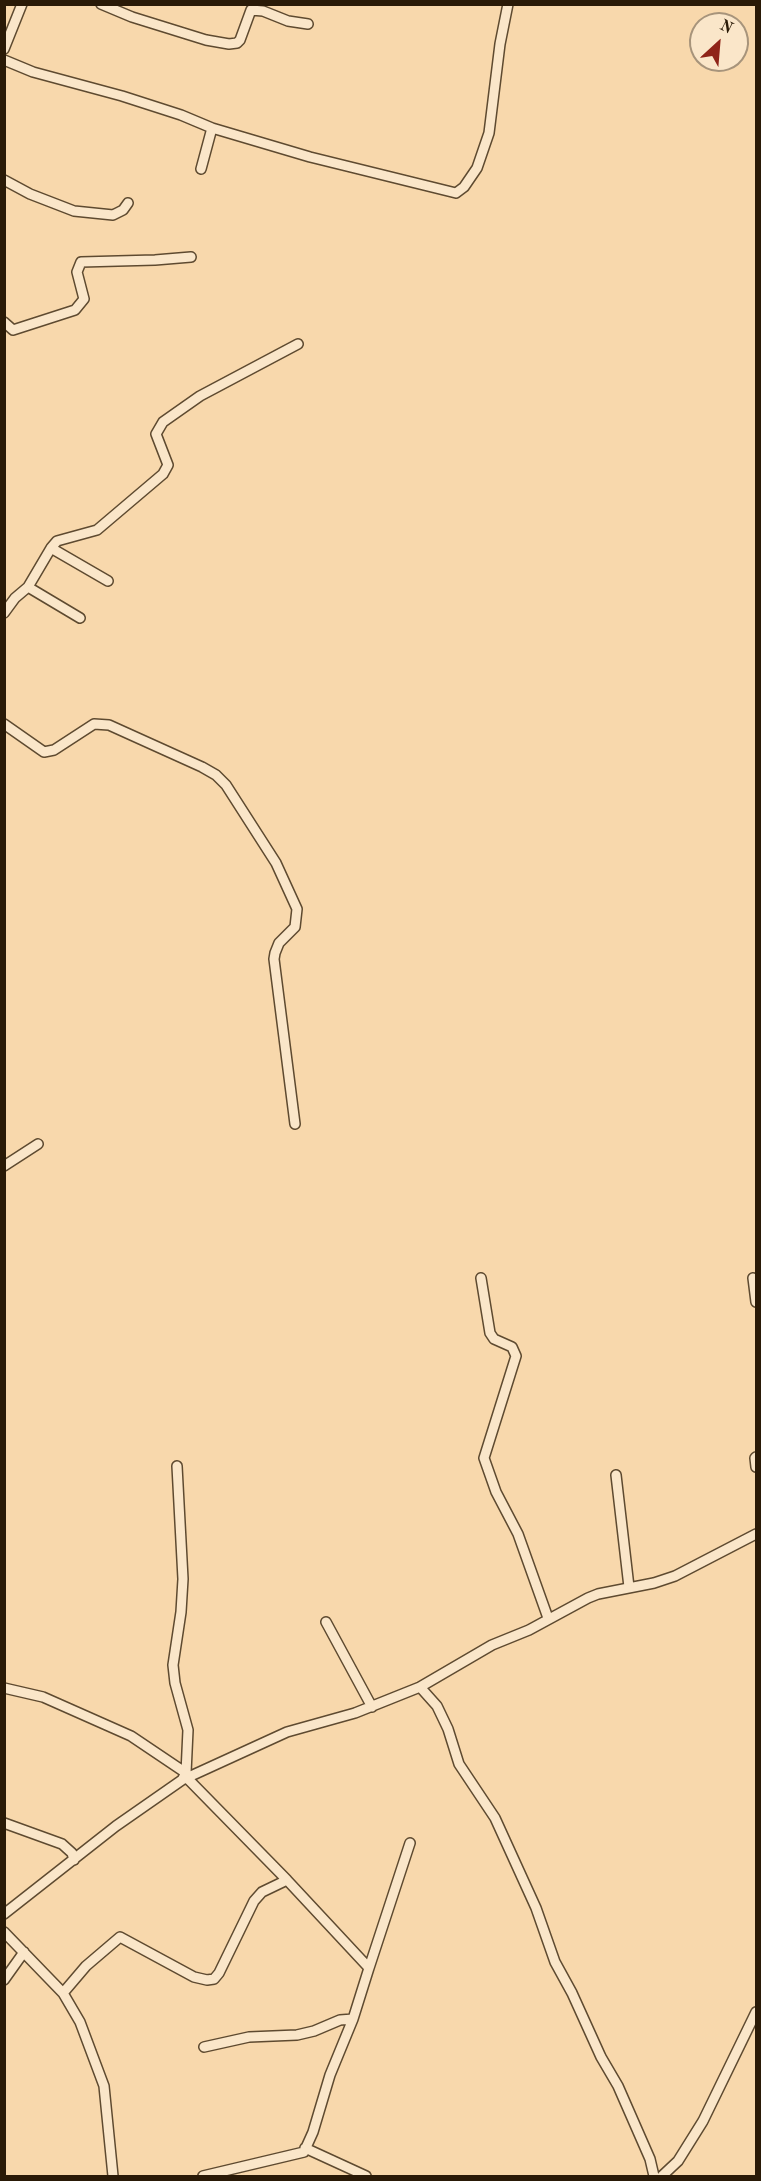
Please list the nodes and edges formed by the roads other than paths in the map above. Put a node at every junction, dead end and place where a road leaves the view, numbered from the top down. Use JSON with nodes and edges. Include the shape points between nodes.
{"nodes":[{"id":1,"x":22,"y":4,"type":"edge"},
{"id":2,"x":100,"y":4,"type":"edge"},
{"id":3,"x":508,"y":4,"type":"edge"},
{"id":4,"x":308,"y":24,"type":"dead end"},
{"id":5,"x":4,"y":49,"type":"edge"},
{"id":6,"x":4,"y":60,"type":"edge"},
{"id":7,"x":212,"y":128,"type":"junction"},
{"id":8,"x":201,"y":170,"type":"dead end"},
{"id":9,"x":4,"y":180,"type":"edge"},
{"id":10,"x":128,"y":203,"type":"dead end"},
{"id":11,"x":191,"y":257,"type":"dead end"},
{"id":12,"x":4,"y":322,"type":"edge"},
{"id":13,"x":298,"y":344,"type":"dead end"},
{"id":14,"x":51,"y":548,"type":"junction"},
{"id":15,"x":108,"y":581,"type":"dead end"},
{"id":16,"x":28,"y":587,"type":"junction"},
{"id":17,"x":4,"y":613,"type":"edge"},
{"id":18,"x":80,"y":618,"type":"dead end"},
{"id":19,"x":4,"y":724,"type":"edge"},
{"id":20,"x":295,"y":1124,"type":"dead end"},
{"id":21,"x":38,"y":1144,"type":"dead end"},
{"id":22,"x":4,"y":1166,"type":"edge"},
{"id":23,"x":482,"y":1278,"type":"dead end"},
{"id":24,"x":753,"y":1278,"type":"dead end"},
{"id":25,"x":756,"y":1302,"type":"edge"},
{"id":26,"x":756,"y":1457,"type":"edge"},
{"id":27,"x":177,"y":1466,"type":"dead end"},
{"id":28,"x":756,"y":1467,"type":"edge"},
{"id":29,"x":616,"y":1475,"type":"dead end"},
{"id":30,"x":756,"y":1534,"type":"edge"},
{"id":31,"x":630,"y":1587,"type":"junction"},
{"id":32,"x":548,"y":1618,"type":"junction"},
{"id":33,"x":326,"y":1622,"type":"dead end"},
{"id":34,"x":420,"y":1687,"type":"junction"},
{"id":35,"x":4,"y":1688,"type":"edge"},
{"id":36,"x":372,"y":1707,"type":"junction"},
{"id":37,"x":185,"y":1777,"type":"junction"},
{"id":38,"x":4,"y":1823,"type":"edge"},
{"id":39,"x":410,"y":1843,"type":"dead end"},
{"id":40,"x":74,"y":1860,"type":"junction"},
{"id":41,"x":287,"y":1880,"type":"junction"},
{"id":42,"x":4,"y":1914,"type":"edge"},
{"id":43,"x":4,"y":1932,"type":"edge"},
{"id":44,"x":24,"y":1952,"type":"junction"},
{"id":45,"x":369,"y":1968,"type":"junction"},
{"id":46,"x":4,"y":1980,"type":"edge"},
{"id":47,"x":63,"y":1993,"type":"junction"},
{"id":48,"x":756,"y":2012,"type":"edge"},
{"id":49,"x":353,"y":2019,"type":"junction"},
{"id":50,"x":204,"y":2047,"type":"dead end"},
{"id":51,"x":305,"y":2148,"type":"junction"},
{"id":52,"x":113,"y":2176,"type":"edge"},
{"id":53,"x":203,"y":2176,"type":"edge"},
{"id":54,"x":366,"y":2176,"type":"edge"},
{"id":55,"x":654,"y":2176,"type":"edge"},
{"id":56,"x":662,"y":2176,"type":"edge"}],
"edges":[{"from":1,"to":5,"type":"street"},
{"from":2,"to":4,"type":"street","via":[[229,45],[240,40],[251,10]]},
{"from":3,"to":7,"type":"street","via":[[489,133],[477,168],[456,194]]},
{"from":6,"to":7,"type":"street"},
{"from":7,"to":8,"type":"street"},
{"from":9,"to":10,"type":"street","via":[[74,211],[113,215]]},
{"from":11,"to":12,"type":"street","via":[[81,262],[77,272],[84,299],[75,310],[13,330]]},
{"from":13,"to":14,"type":"street","via":[[201,396],[167,419],[156,434],[168,465],[163,474],[98,530],[60,539]]},
{"from":14,"to":15,"type":"street"},
{"from":14,"to":16,"type":"street"},
{"from":16,"to":17,"type":"street"},
{"from":16,"to":18,"type":"street"},
{"from":19,"to":20,"type":"street","via":[[44,752],[54,750],[94,724],[109,725],[211,772],[226,786],[276,863],[297,909],[295,927],[279,943],[274,959]]},
{"from":21,"to":22,"type":"street"},
{"from":23,"to":32,"type":"street","via":[[490,1333],[512,1347],[516,1356],[484,1458],[518,1534]]},
{"from":24,"to":25,"type":"street"},
{"from":26,"to":28,"type":"street"},
{"from":27,"to":37,"type":"street","via":[[183,1579],[173,1665],[188,1730]]},
{"from":29,"to":31,"type":"street"},
{"from":30,"to":31,"type":"street","via":[[675,1576]]},
{"from":31,"to":32,"type":"street","via":[[598,1594]]},
{"from":32,"to":34,"type":"street"},
{"from":33,"to":36,"type":"street"},
{"from":34,"to":36,"type":"street"},
{"from":34,"to":55,"type":"street","via":[[436,1706],[459,1764],[495,1818],[536,1908],[555,1962],[618,2086]]},
{"from":35,"to":37,"type":"street","via":[[43,1697],[131,1736]]},
{"from":36,"to":37,"type":"street","via":[[287,1732]]},
{"from":37,"to":40,"type":"street"},
{"from":37,"to":41,"type":"street"},
{"from":38,"to":40,"type":"street","via":[[62,1844],[72,1852]]},
{"from":39,"to":45,"type":"street"},
{"from":40,"to":42,"type":"street"},
{"from":41,"to":45,"type":"street"},
{"from":41,"to":47,"type":"street","via":[[262,1892],[254,1901],[214,1979],[194,1977],[120,1937],[86,1966]]},
{"from":43,"to":44,"type":"street"},
{"from":44,"to":46,"type":"street"},
{"from":44,"to":47,"type":"street"},
{"from":45,"to":49,"type":"street"},
{"from":47,"to":52,"type":"street","via":[[80,2022],[104,2086]]},
{"from":48,"to":56,"type":"street","via":[[703,2121],[678,2161]]},
{"from":49,"to":50,"type":"street","via":[[297,2035],[249,2037]]},
{"from":49,"to":51,"type":"street"},
{"from":51,"to":53,"type":"street","via":[[299,2154]]},
{"from":51,"to":54,"type":"street"}]}
